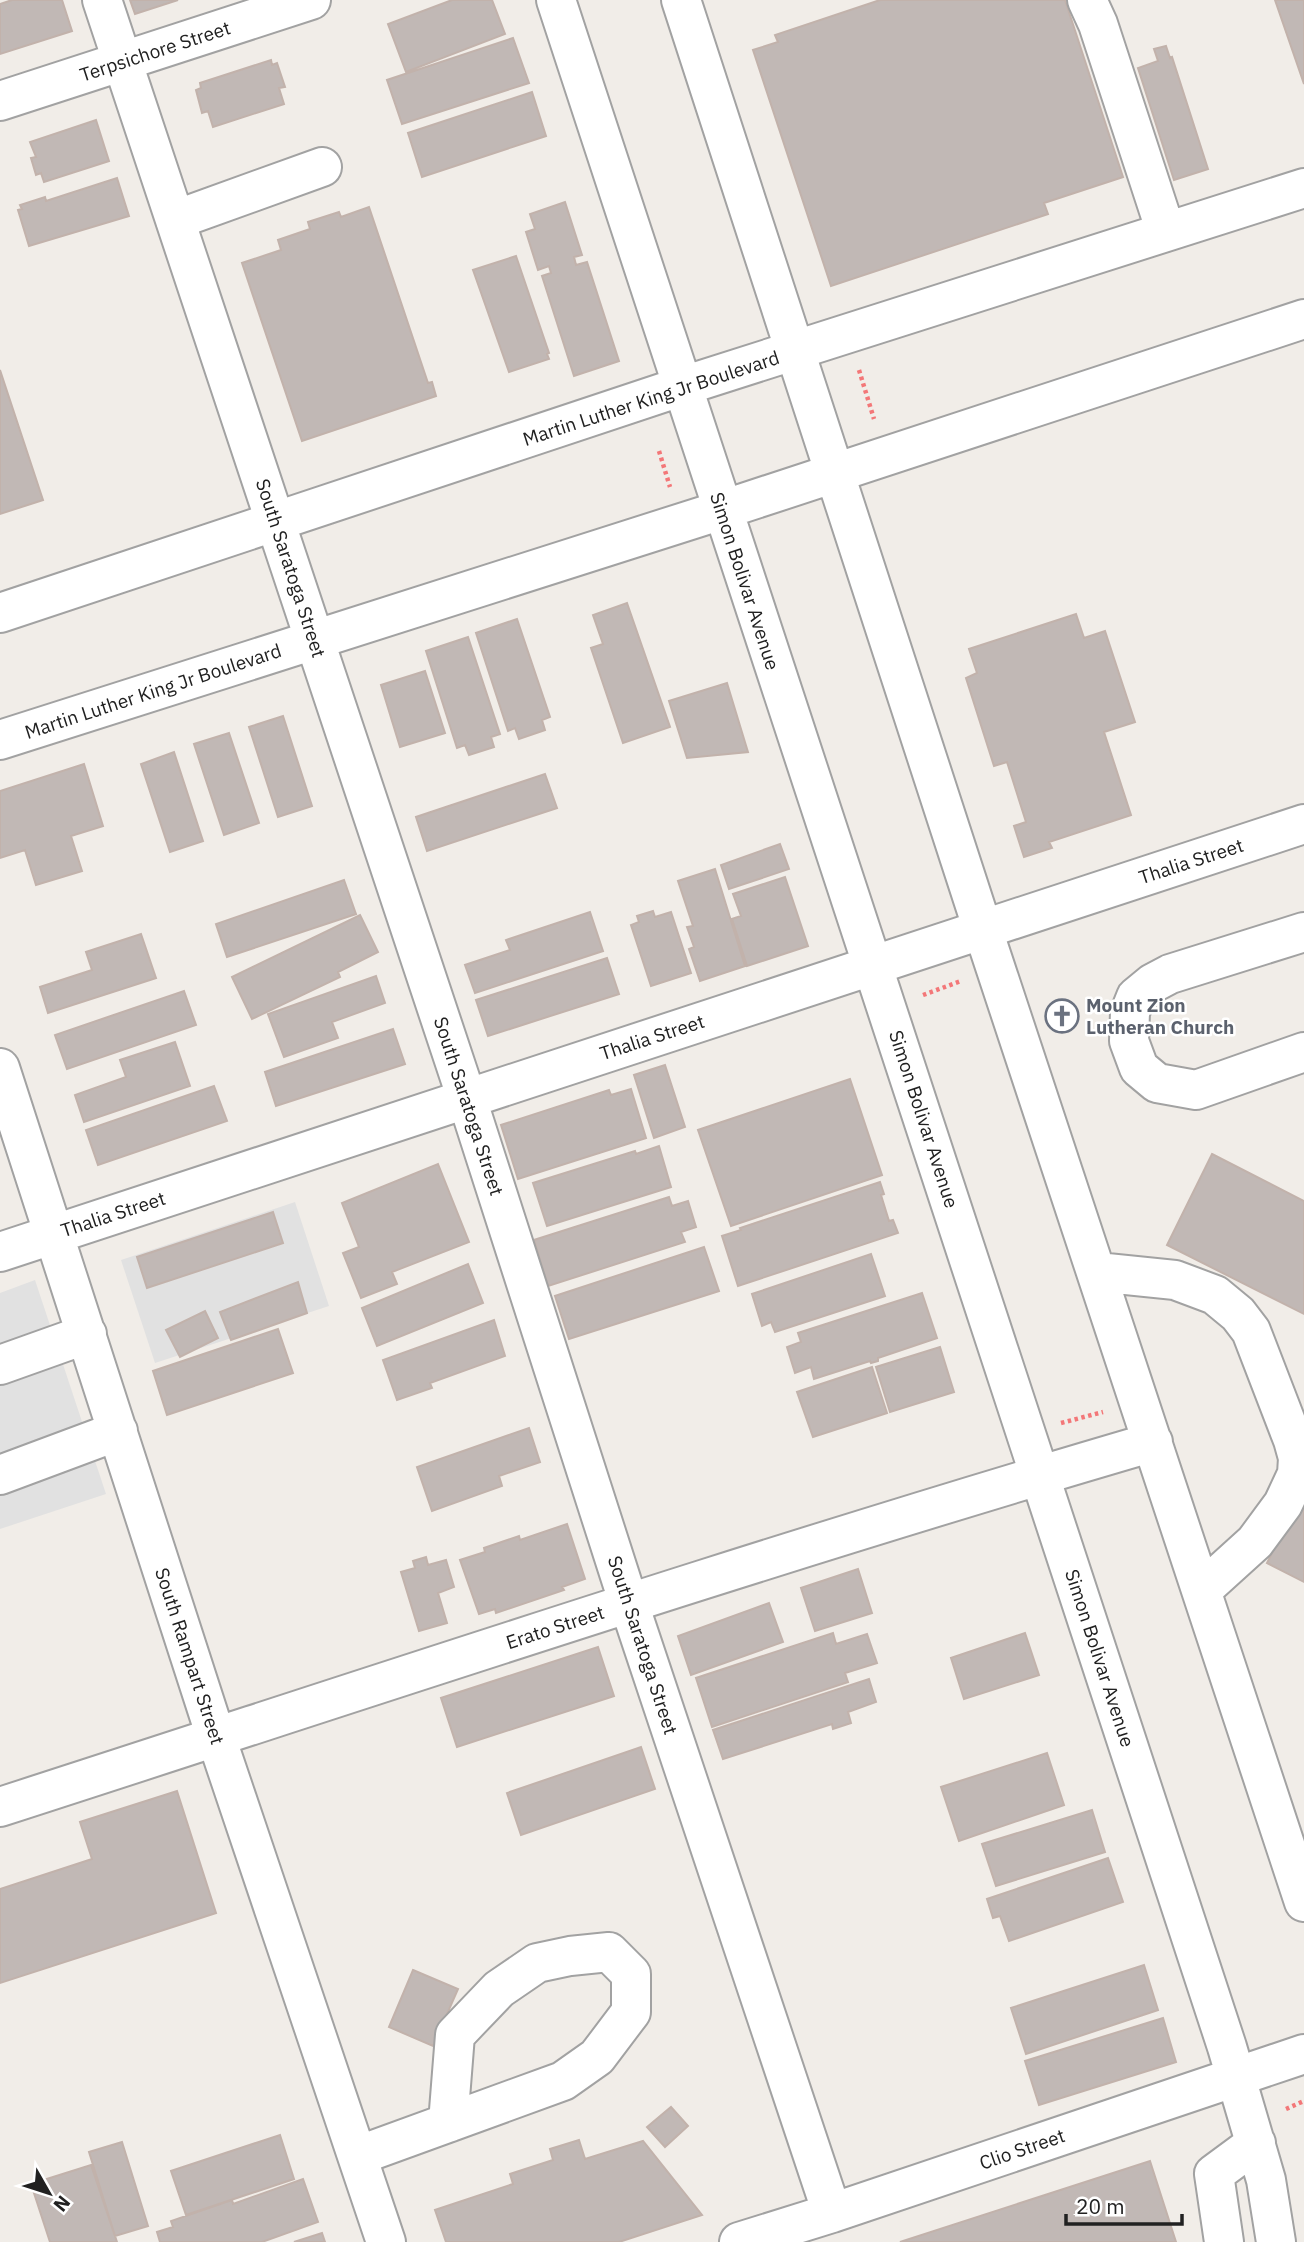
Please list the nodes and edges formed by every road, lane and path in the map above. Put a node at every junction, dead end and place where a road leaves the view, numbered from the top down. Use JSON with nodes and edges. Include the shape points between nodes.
{"nodes":[{"id":1,"x":102,"y":0,"type":"edge"},
{"id":2,"x":310,"y":0,"type":"edge"},
{"id":3,"x":556,"y":0,"type":"edge"},
{"id":4,"x":1087,"y":0,"type":"edge"},
{"id":5,"x":685,"y":1,"type":"edge"},
{"id":6,"x":123,"y":61,"type":"junction"},
{"id":7,"x":0,"y":101,"type":"edge"},
{"id":8,"x":322,"y":167,"type":"dead end"},
{"id":9,"x":1304,"y":188,"type":"edge"},
{"id":10,"x":175,"y":220,"type":"junction"},
{"id":11,"x":1166,"y":232,"type":"junction"},
{"id":12,"x":1304,"y":319,"type":"edge"},
{"id":13,"x":795,"y":351,"type":"junction"},
{"id":14,"x":855,"y":359,"type":"dead end"},
{"id":15,"x":683,"y":386,"type":"junction"},
{"id":16,"x":876,"y":425,"type":"dead end"},
{"id":17,"x":656,"y":441,"type":"dead end"},
{"id":18,"x":834,"y":474,"type":"junction"},
{"id":19,"x":670,"y":489,"type":"dead end"},
{"id":20,"x":722,"y":510,"type":"junction"},
{"id":21,"x":275,"y":521,"type":"junction"},
{"id":22,"x":0,"y":613,"type":"edge"},
{"id":23,"x":314,"y":639,"type":"junction"},
{"id":24,"x":0,"y":740,"type":"edge"},
{"id":25,"x":1304,"y":824,"type":"edge"},
{"id":26,"x":983,"y":930,"type":"junction"},
{"id":27,"x":1304,"y":932,"type":"edge"},
{"id":28,"x":873,"y":965,"type":"junction"},
{"id":29,"x":970,"y":978,"type":"dead end"},
{"id":30,"x":911,"y":999,"type":"dead end"},
{"id":31,"x":1304,"y":1052,"type":"edge"},
{"id":32,"x":0,"y":1068,"type":"edge"},
{"id":33,"x":467,"y":1099,"type":"junction"},
{"id":34,"x":55,"y":1233,"type":"junction"},
{"id":35,"x":0,"y":1252,"type":"edge"},
{"id":36,"x":1097,"y":1272,"type":"junction"},
{"id":37,"x":87,"y":1334,"type":"junction"},
{"id":38,"x":0,"y":1365,"type":"edge"},
{"id":39,"x":1112,"y":1409,"type":"dead end"},
{"id":40,"x":1052,"y":1426,"type":"dead end"},
{"id":41,"x":118,"y":1431,"type":"junction"},
{"id":42,"x":1153,"y":1442,"type":"junction"},
{"id":43,"x":0,"y":1475,"type":"edge"},
{"id":44,"x":1041,"y":1475,"type":"junction"},
{"id":45,"x":1202,"y":1590,"type":"junction"},
{"id":46,"x":629,"y":1604,"type":"junction"},
{"id":47,"x":216,"y":1737,"type":"junction"},
{"id":48,"x":0,"y":1807,"type":"edge"},
{"id":49,"x":1304,"y":1902,"type":"edge"},
{"id":50,"x":1304,"y":2054,"type":"edge"},
{"id":51,"x":1237,"y":2077,"type":"junction"},
{"id":52,"x":1304,"y":2101,"type":"edge"},
{"id":53,"x":1284,"y":2110,"type":"dead end"},
{"id":54,"x":448,"y":2123,"type":"junction"},
{"id":55,"x":1256,"y":2143,"type":"junction"},
{"id":56,"x":357,"y":2156,"type":"junction"},
{"id":57,"x":832,"y":2213,"type":"junction"},
{"id":58,"x":386,"y":2242,"type":"edge"},
{"id":59,"x":739,"y":2242,"type":"edge"},
{"id":60,"x":1224,"y":2242,"type":"edge"},
{"id":61,"x":1276,"y":2242,"type":"edge"}],
"edges":[{"from":1,"to":6,"type":"street","name":"South Saratoga Street"},
{"from":2,"to":6,"type":"street","name":"Terpsichore Street"},
{"from":3,"to":15,"type":"street","name":"Simon Bolivar Avenue"},
{"from":4,"to":11,"type":"street"},
{"from":5,"to":13,"type":"street"},
{"from":6,"to":7,"type":"street","name":"Terpsichore Street"},
{"from":6,"to":10,"type":"street","name":"South Saratoga Street"},
{"from":8,"to":10,"type":"street"},
{"from":9,"to":11,"type":"street","name":"Martin Luther King Jr Boulevard"},
{"from":10,"to":21,"type":"street","name":"South Saratoga Street"},
{"from":11,"to":13,"type":"street","name":"Martin Luther King Jr Boulevard"},
{"from":12,"to":18,"type":"street","name":"Martin Luther King Jr Boulevard"},
{"from":13,"to":15,"type":"street","name":"Martin Luther King Jr Boulevard"},
{"from":13,"to":18,"type":"street"},
{"from":14,"to":16,"type":"path"},
{"from":15,"to":20,"type":"street","name":"Simon Bolivar Avenue"},
{"from":15,"to":21,"type":"street","name":"Martin Luther King Jr Boulevard"},
{"from":17,"to":19,"type":"path"},
{"from":18,"to":20,"type":"street","name":"Martin Luther King Jr Boulevard"},
{"from":18,"to":26,"type":"street"},
{"from":20,"to":23,"type":"street","name":"Martin Luther King Jr Boulevard"},
{"from":20,"to":28,"type":"street","name":"Simon Bolivar Avenue"},
{"from":21,"to":22,"type":"street","name":"Martin Luther King Jr Boulevard"},
{"from":21,"to":23,"type":"street","name":"South Saratoga Street"},
{"from":23,"to":24,"type":"street","name":"Martin Luther King Jr Boulevard"},
{"from":23,"to":33,"type":"street","name":"South Saratoga Street"},
{"from":25,"to":26,"type":"street","name":"Thalia Street"},
{"from":26,"to":28,"type":"street","name":"Thalia Street"},
{"from":26,"to":36,"type":"street"},
{"from":27,"to":31,"type":"street","via":[[1153,983],[1136,997],[1130,1012],[1129,1041],[1139,1068],[1157,1083],[1196,1090]]},
{"from":28,"to":33,"type":"street","name":"Thalia Street"},
{"from":28,"to":44,"type":"street","name":"Simon Bolivar Avenue"},
{"from":29,"to":30,"type":"path"},
{"from":32,"to":34,"type":"street","name":"South Rampart Street"},
{"from":33,"to":34,"type":"street","name":"Thalia Street"},
{"from":33,"to":46,"type":"street","name":"South Saratoga Street"},
{"from":34,"to":35,"type":"street","name":"Thalia Street"},
{"from":34,"to":37,"type":"street","name":"South Rampart Street"},
{"from":36,"to":42,"type":"street"},
{"from":36,"to":45,"type":"street","via":[[1175,1280],[1215,1295],[1238,1314],[1251,1331],[1293,1440],[1297,1474],[1283,1504],[1255,1542]]},
{"from":37,"to":38,"type":"street"},
{"from":37,"to":41,"type":"street","name":"South Rampart Street"},
{"from":39,"to":40,"type":"path"},
{"from":41,"to":43,"type":"street"},
{"from":41,"to":47,"type":"street","name":"South Rampart Street"},
{"from":42,"to":44,"type":"street","name":"Erato Street"},
{"from":42,"to":45,"type":"street"},
{"from":44,"to":46,"type":"street","name":"Erato Street"},
{"from":44,"to":51,"type":"street","name":"Simon Bolivar Avenue"},
{"from":45,"to":49,"type":"street"},
{"from":46,"to":47,"type":"street","name":"Erato Street"},
{"from":46,"to":57,"type":"street","name":"South Saratoga Street"},
{"from":47,"to":48,"type":"street","name":"Erato Street"},
{"from":47,"to":56,"type":"street","name":"South Rampart Street"},
{"from":50,"to":51,"type":"street","name":"Clio Street"},
{"from":51,"to":55,"type":"street","name":"Simon Bolivar Avenue"},
{"from":51,"to":57,"type":"street","name":"Clio Street"},
{"from":52,"to":53,"type":"path"},
{"from":54,"to":54,"type":"street","via":[[563,2081],[597,2057],[631,2012],[631,1974],[609,1952],[570,1956],[537,1963],[499,1989],[455,2035]]},
{"from":54,"to":56,"type":"street"},
{"from":55,"to":60,"type":"street","via":[[1214,2175]]},
{"from":55,"to":61,"type":"street","name":"Simon Bolivar Avenue"},
{"from":56,"to":58,"type":"street","name":"South Rampart Street"},
{"from":57,"to":59,"type":"street","name":"Clio Street"}]}
